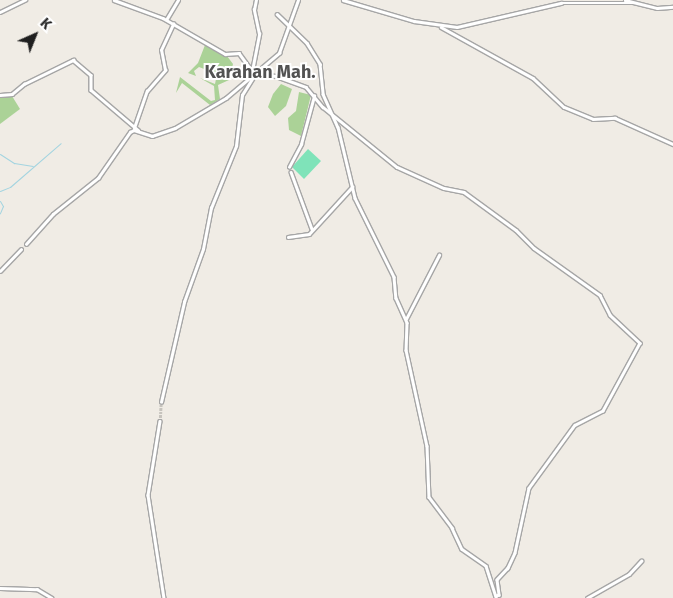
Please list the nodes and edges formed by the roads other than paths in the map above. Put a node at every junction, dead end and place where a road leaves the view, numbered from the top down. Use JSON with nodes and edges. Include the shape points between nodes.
{"nodes":[{"id":1,"x":24,"y":0,"type":"edge"},
{"id":2,"x":114,"y":0,"type":"edge"},
{"id":3,"x":178,"y":0,"type":"edge"},
{"id":4,"x":256,"y":0,"type":"edge"},
{"id":5,"x":298,"y":0,"type":"edge"},
{"id":6,"x":343,"y":0,"type":"edge"},
{"id":7,"x":625,"y":0,"type":"edge"},
{"id":8,"x":633,"y":3,"type":"junction"},
{"id":9,"x":673,"y":7,"type":"edge"},
{"id":10,"x":0,"y":12,"type":"edge"},
{"id":11,"x":277,"y":14,"type":"dead end"},
{"id":12,"x":166,"y":20,"type":"junction"},
{"id":13,"x":173,"y":24,"type":"junction"},
{"id":14,"x":438,"y":25,"type":"junction"},
{"id":15,"x":287,"y":27,"type":"junction"},
{"id":16,"x":253,"y":73,"type":"junction"},
{"id":17,"x":0,"y":95,"type":"edge"},
{"id":18,"x":315,"y":95,"type":"junction"},
{"id":19,"x":332,"y":113,"type":"junction"},
{"id":20,"x":134,"y":128,"type":"junction"},
{"id":21,"x":673,"y":144,"type":"edge"},
{"id":22,"x":289,"y":167,"type":"dead end"},
{"id":23,"x":291,"y":172,"type":"dead end"},
{"id":24,"x":352,"y":187,"type":"junction"},
{"id":25,"x":313,"y":229,"type":"junction"},
{"id":26,"x":288,"y":237,"type":"dead end"},
{"id":27,"x":26,"y":244,"type":"dead end"},
{"id":28,"x":21,"y":249,"type":"dead end"},
{"id":29,"x":439,"y":255,"type":"dead end"},
{"id":30,"x":0,"y":271,"type":"edge"},
{"id":31,"x":406,"y":319,"type":"junction"},
{"id":32,"x":161,"y":402,"type":"tunnel mouth"},
{"id":33,"x":160,"y":421,"type":"tunnel mouth"},
{"id":34,"x":641,"y":560,"type":"dead end"},
{"id":35,"x":0,"y":588,"type":"edge"},
{"id":36,"x":495,"y":597,"type":"edge"},
{"id":37,"x":52,"y":598,"type":"edge"},
{"id":38,"x":164,"y":598,"type":"edge"},
{"id":39,"x":587,"y":598,"type":"edge"}],
"edges":[{"from":1,"to":10,"type":"street"},
{"from":2,"to":12,"type":"street"},
{"from":3,"to":12,"type":"street"},
{"from":4,"to":16,"type":"street","via":[[254,10],[259,34]]},
{"from":5,"to":15,"type":"street"},
{"from":6,"to":14,"type":"street","via":[[377,12]]},
{"from":7,"to":8,"type":"street"},
{"from":8,"to":9,"type":"street","via":[[657,8]]},
{"from":8,"to":14,"type":"street","via":[[561,3],[460,27]]},
{"from":11,"to":15,"type":"street"},
{"from":12,"to":13,"type":"street"},
{"from":13,"to":16,"type":"street","via":[[225,54],[239,53]]},
{"from":13,"to":20,"type":"street","via":[[161,50],[165,70],[147,91]]},
{"from":14,"to":21,"type":"street","via":[[528,75],[564,107],[593,119],[616,118]]},
{"from":15,"to":16,"type":"street","via":[[279,53]]},
{"from":15,"to":19,"type":"street","via":[[315,54],[322,69],[323,94]]},
{"from":16,"to":18,"type":"street","via":[[301,84]]},
{"from":16,"to":20,"type":"street","via":[[226,98],[166,132],[149,137]]},
{"from":16,"to":32,"type":"street","via":[[242,94],[236,146],[210,212],[202,249],[184,302]]},
{"from":17,"to":20,"type":"street","via":[[12,94],[24,84],[73,60],[91,75],[91,90]]},
{"from":18,"to":19,"type":"street"},
{"from":18,"to":22,"type":"street","via":[[300,144]]},
{"from":19,"to":24,"type":"street"},
{"from":19,"to":36,"type":"street","via":[[397,167],[444,188],[464,192],[494,213],[570,276],[600,295],[610,314],[640,343],[603,411],[575,425],[529,488],[515,556],[497,580],[498,594]]},
{"from":20,"to":27,"type":"street","via":[[96,181],[53,214]]},
{"from":23,"to":25,"type":"street"},
{"from":24,"to":25,"type":"street"},
{"from":24,"to":31,"type":"street","via":[[394,277],[396,298]]},
{"from":25,"to":26,"type":"street","via":[[303,235]]},
{"from":28,"to":30,"type":"street"},
{"from":29,"to":31,"type":"street"},
{"from":31,"to":36,"type":"street","via":[[407,353],[427,446],[428,494],[462,549],[486,566]]},
{"from":33,"to":38,"type":"street","via":[[148,495]]},
{"from":34,"to":39,"type":"street","via":[[629,574]]},
{"from":35,"to":37,"type":"street","via":[[37,589]]}]}
